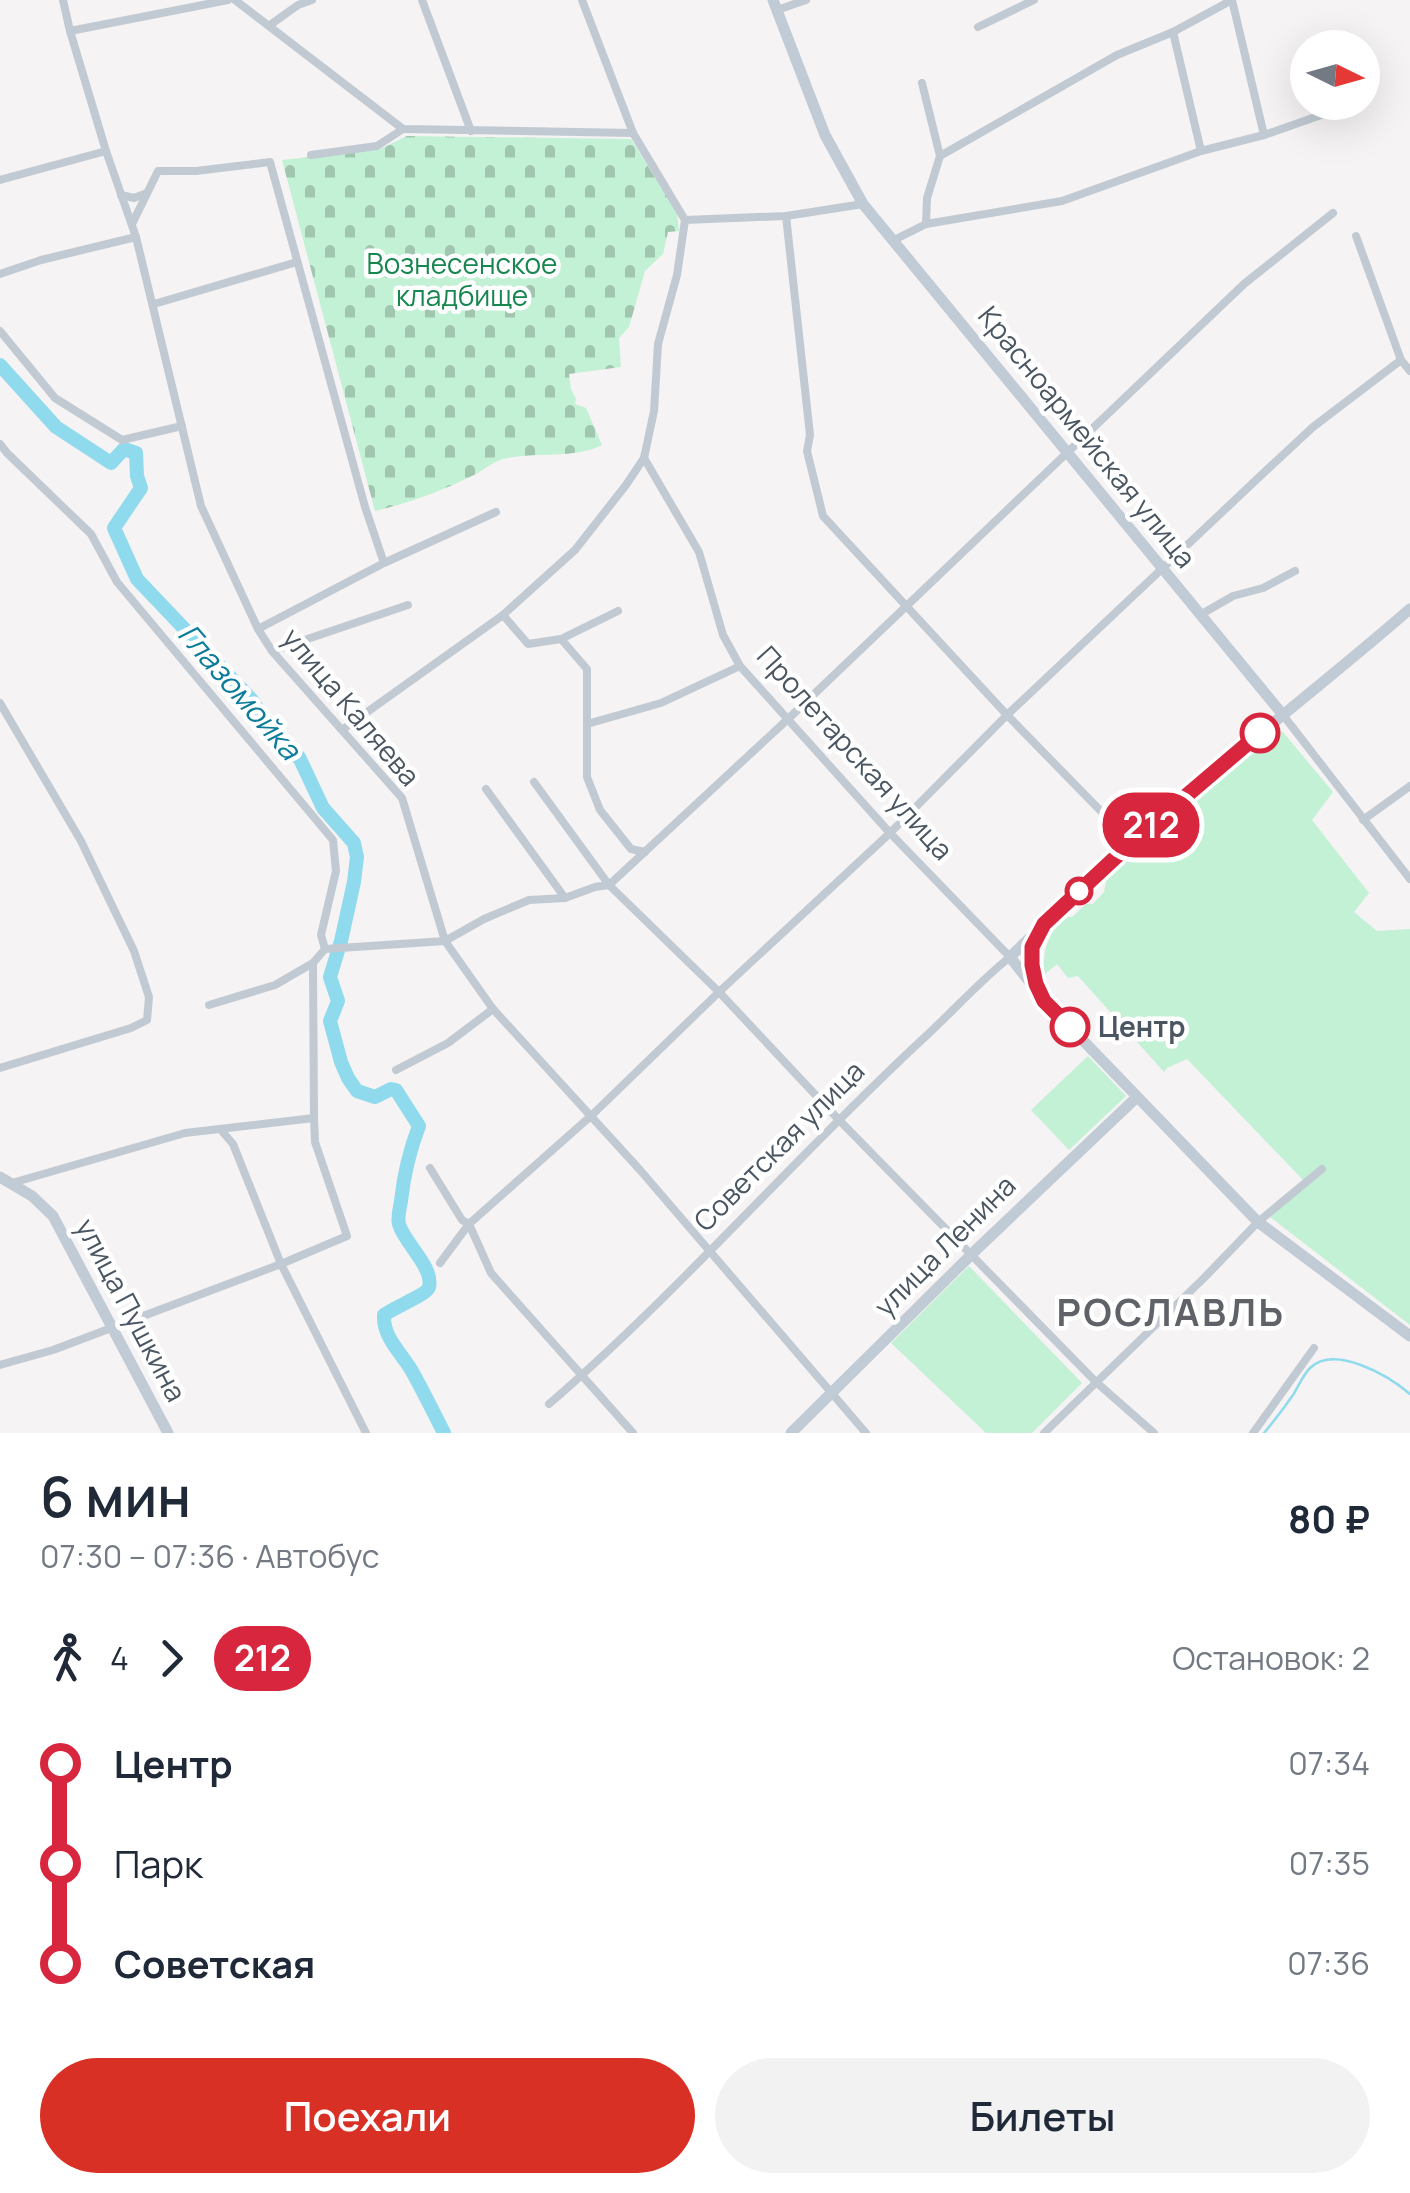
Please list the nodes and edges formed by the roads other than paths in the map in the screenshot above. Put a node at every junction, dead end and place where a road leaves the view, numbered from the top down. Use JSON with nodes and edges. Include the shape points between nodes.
{"nodes":[{"id":1,"x":64,"y":0,"type":"edge"},
{"id":2,"x":232,"y":0,"type":"edge"},
{"id":3,"x":312,"y":0,"type":"edge"},
{"id":4,"x":422,"y":0,"type":"edge"},
{"id":5,"x":582,"y":0,"type":"edge"},
{"id":6,"x":806,"y":0,"type":"edge"},
{"id":7,"x":1034,"y":0,"type":"edge"},
{"id":8,"x":775,"y":5,"type":"edge"},
{"id":9,"x":270,"y":25,"type":"junction"},
{"id":10,"x":978,"y":27,"type":"dead end"},
{"id":11,"x":70,"y":31,"type":"junction"},
{"id":12,"x":1174,"y":32,"type":"junction"},
{"id":13,"x":922,"y":83,"type":"dead end"},
{"id":14,"x":1307,"y":120,"type":"edge"},
{"id":15,"x":403,"y":129,"type":"junction"},
{"id":16,"x":471,"y":130,"type":"junction"},
{"id":17,"x":633,"y":134,"type":"junction"},
{"id":18,"x":1264,"y":135,"type":"junction"},
{"id":19,"x":106,"y":151,"type":"junction"},
{"id":20,"x":1201,"y":151,"type":"junction"},
{"id":21,"x":310,"y":154,"type":"dead end"},
{"id":22,"x":940,"y":156,"type":"junction"},
{"id":23,"x":0,"y":180,"type":"edge"},
{"id":24,"x":147,"y":193,"type":"junction"},
{"id":25,"x":121,"y":195,"type":"junction"},
{"id":26,"x":864,"y":204,"type":"junction"},
{"id":27,"x":1333,"y":213,"type":"dead end"},
{"id":28,"x":786,"y":216,"type":"junction"},
{"id":29,"x":685,"y":220,"type":"junction"},
{"id":30,"x":132,"y":224,"type":"junction"},
{"id":31,"x":926,"y":224,"type":"junction"},
{"id":32,"x":1356,"y":236,"type":"dead end"},
{"id":33,"x":136,"y":237,"type":"junction"},
{"id":34,"x":894,"y":240,"type":"junction"},
{"id":35,"x":297,"y":262,"type":"junction"},
{"id":36,"x":0,"y":274,"type":"edge"},
{"id":37,"x":154,"y":304,"type":"junction"},
{"id":38,"x":0,"y":332,"type":"edge"},
{"id":39,"x":1401,"y":360,"type":"junction"},
{"id":40,"x":1410,"y":371,"type":"edge"},
{"id":41,"x":182,"y":426,"type":"junction"},
{"id":42,"x":0,"y":444,"type":"edge"},
{"id":43,"x":1067,"y":454,"type":"junction"},
{"id":44,"x":644,"y":458,"type":"junction"},
{"id":45,"x":496,"y":512,"type":"dead end"},
{"id":46,"x":384,"y":562,"type":"junction"},
{"id":47,"x":1162,"y":568,"type":"junction"},
{"id":48,"x":1295,"y":571,"type":"dead end"},
{"id":49,"x":408,"y":605,"type":"dead end"},
{"id":50,"x":906,"y":606,"type":"junction"},
{"id":51,"x":1410,"y":609,"type":"edge"},
{"id":52,"x":618,"y":611,"type":"dead end"},
{"id":53,"x":503,"y":615,"type":"junction"},
{"id":54,"x":1200,"y":615,"type":"junction"},
{"id":55,"x":258,"y":628,"type":"junction"},
{"id":56,"x":561,"y":639,"type":"junction"},
{"id":57,"x":272,"y":651,"type":"junction"},
{"id":58,"x":740,"y":666,"type":"junction"},
{"id":59,"x":0,"y":703,"type":"edge"},
{"id":60,"x":1283,"y":714,"type":"junction"},
{"id":61,"x":1008,"y":715,"type":"junction"},
{"id":62,"x":788,"y":720,"type":"junction"},
{"id":63,"x":587,"y":724,"type":"junction"},
{"id":64,"x":342,"y":730,"type":"junction"},
{"id":65,"x":534,"y":782,"type":"dead end"},
{"id":66,"x":1410,"y":786,"type":"edge"},
{"id":67,"x":486,"y":789,"type":"dead end"},
{"id":68,"x":1363,"y":820,"type":"junction"},
{"id":69,"x":890,"y":832,"type":"junction"},
{"id":70,"x":1132,"y":842,"type":"junction"},
{"id":71,"x":645,"y":852,"type":"junction"},
{"id":72,"x":1410,"y":878,"type":"edge"},
{"id":73,"x":609,"y":886,"type":"junction"},
{"id":74,"x":565,"y":898,"type":"junction"},
{"id":75,"x":1044,"y":924,"type":"junction"},
{"id":76,"x":445,"y":942,"type":"junction"},
{"id":77,"x":1032,"y":947,"type":"joint"},
{"id":78,"x":325,"y":949,"type":"junction"},
{"id":79,"x":1010,"y":957,"type":"junction"},
{"id":80,"x":313,"y":963,"type":"junction"},
{"id":81,"x":719,"y":992,"type":"junction"},
{"id":82,"x":1044,"y":1001,"type":"junction"},
{"id":83,"x":209,"y":1005,"type":"dead end"},
{"id":84,"x":493,"y":1009,"type":"junction"},
{"id":85,"x":0,"y":1068,"type":"edge"},
{"id":86,"x":396,"y":1070,"type":"dead end"},
{"id":87,"x":1136,"y":1096,"type":"junction"},
{"id":88,"x":592,"y":1115,"type":"junction"},
{"id":89,"x":314,"y":1118,"type":"junction"},
{"id":90,"x":839,"y":1120,"type":"junction"},
{"id":91,"x":221,"y":1130,"type":"junction"},
{"id":92,"x":430,"y":1168,"type":"dead end"},
{"id":93,"x":1322,"y":1169,"type":"dead end"},
{"id":94,"x":6,"y":1180,"type":"edge"},
{"id":95,"x":1258,"y":1222,"type":"junction"},
{"id":96,"x":469,"y":1224,"type":"junction"},
{"id":97,"x":710,"y":1251,"type":"junction"},
{"id":98,"x":971,"y":1255,"type":"junction"},
{"id":99,"x":440,"y":1263,"type":"dead end"},
{"id":100,"x":281,"y":1264,"type":"junction"},
{"id":101,"x":113,"y":1327,"type":"junction"},
{"id":102,"x":1410,"y":1336,"type":"edge"},
{"id":103,"x":1314,"y":1348,"type":"dead end"},
{"id":104,"x":0,"y":1365,"type":"edge"},
{"id":105,"x":582,"y":1376,"type":"junction"},
{"id":106,"x":1096,"y":1382,"type":"junction"},
{"id":107,"x":832,"y":1394,"type":"junction"},
{"id":108,"x":550,"y":1404,"type":"dead end"},
{"id":109,"x":362,"y":1432,"type":"edge"},
{"id":110,"x":168,"y":1433,"type":"edge"},
{"id":111,"x":633,"y":1433,"type":"edge"},
{"id":112,"x":792,"y":1433,"type":"edge"},
{"id":113,"x":866,"y":1433,"type":"edge"},
{"id":114,"x":1044,"y":1433,"type":"edge"},
{"id":115,"x":1154,"y":1433,"type":"edge"},
{"id":116,"x":1252,"y":1433,"type":"edge"}],
"edges":[{"from":1,"to":11,"type":"street","name":"улица Каляева"},
{"from":2,"to":9,"type":"street"},
{"from":2,"to":11,"type":"street"},
{"from":3,"to":9,"type":"street"},
{"from":4,"to":16,"type":"street"},
{"from":5,"to":17,"type":"street"},
{"from":6,"to":8,"type":"street"},
{"from":7,"to":10,"type":"street"},
{"from":8,"to":26,"type":"main road","name":"Красноармейская улица","via":[[824,135]]},
{"from":9,"to":15,"type":"street"},
{"from":11,"to":19,"type":"street","name":"улица Каляева"},
{"from":12,"to":18,"type":"street","via":[[1232,0]]},
{"from":12,"to":20,"type":"street"},
{"from":12,"to":22,"type":"street","via":[[1116,55]]},
{"from":13,"to":22,"type":"street"},
{"from":14,"to":18,"type":"street"},
{"from":15,"to":16,"type":"street"},
{"from":15,"to":21,"type":"street","via":[[377,146]]},
{"from":16,"to":17,"type":"street"},
{"from":17,"to":29,"type":"street"},
{"from":18,"to":20,"type":"street"},
{"from":19,"to":23,"type":"street"},
{"from":19,"to":25,"type":"street","name":"улица Каляева"},
{"from":20,"to":31,"type":"street","via":[[1062,201]]},
{"from":22,"to":31,"type":"street"},
{"from":24,"to":25,"type":"street"},
{"from":24,"to":30,"type":"street"},
{"from":24,"to":35,"type":"street","via":[[158,171],[270,162]]},
{"from":25,"to":30,"type":"street","name":"улица Каляева"},
{"from":26,"to":28,"type":"street"},
{"from":26,"to":34,"type":"main road","name":"Красноармейская улица"},
{"from":27,"to":43,"type":"street","via":[[1244,284]]},
{"from":28,"to":29,"type":"street"},
{"from":28,"to":50,"type":"street","via":[[808,451],[822,516]]},
{"from":29,"to":44,"type":"street","via":[[658,344]]},
{"from":30,"to":33,"type":"street","name":"улица Каляева"},
{"from":31,"to":34,"type":"street"},
{"from":32,"to":39,"type":"street"},
{"from":33,"to":36,"type":"street"},
{"from":33,"to":37,"type":"street","name":"улица Каляева"},
{"from":34,"to":43,"type":"main road","name":"Красноармейская улица"},
{"from":35,"to":37,"type":"street"},
{"from":35,"to":46,"type":"street"},
{"from":37,"to":41,"type":"street","name":"улица Каляева"},
{"from":38,"to":41,"type":"street","via":[[55,398],[122,440]]},
{"from":39,"to":40,"type":"street"},
{"from":39,"to":47,"type":"street","via":[[1314,427]]},
{"from":41,"to":55,"type":"street","name":"улица Каляева","via":[[201,506]]},
{"from":42,"to":78,"type":"street","via":[[91,534],[117,582],[332,840],[336,871],[321,935]]},
{"from":43,"to":47,"type":"main road","name":"Красноармейская улица"},
{"from":43,"to":50,"type":"street"},
{"from":44,"to":53,"type":"street","via":[[574,550]]},
{"from":44,"to":58,"type":"street","name":"Пролетарская улица","via":[[700,552],[724,636]]},
{"from":45,"to":46,"type":"street"},
{"from":46,"to":55,"type":"street"},
{"from":47,"to":54,"type":"main road","name":"Красноармейская улица"},
{"from":47,"to":61,"type":"street"},
{"from":48,"to":54,"type":"street"},
{"from":49,"to":57,"type":"street"},
{"from":50,"to":61,"type":"street"},
{"from":50,"to":62,"type":"street"},
{"from":51,"to":60,"type":"main road","name":"Советская улица"},
{"from":52,"to":56,"type":"street"},
{"from":53,"to":56,"type":"street","via":[[528,644]]},
{"from":53,"to":64,"type":"street"},
{"from":54,"to":60,"type":"main road","name":"Красноармейская улица"},
{"from":55,"to":57,"type":"street","name":"улица Каляева"},
{"from":56,"to":63,"type":"street","via":[[586,668]]},
{"from":57,"to":64,"type":"street","name":"улица Каляева"},
{"from":58,"to":62,"type":"street","name":"Пролетарская улица"},
{"from":58,"to":63,"type":"street","via":[[662,703]]},
{"from":59,"to":85,"type":"street","via":[[80,841],[149,997],[146,1020],[131,1028]]},
{"from":60,"to":68,"type":"street","name":"Красноармейская улица"},
{"from":60,"to":70,"type":"main road","name":"Советская улица"},
{"from":61,"to":69,"type":"street"},
{"from":61,"to":70,"type":"street"},
{"from":62,"to":69,"type":"street","name":"Пролетарская улица"},
{"from":62,"to":71,"type":"street"},
{"from":63,"to":71,"type":"street","via":[[587,776],[600,810],[630,849]]},
{"from":64,"to":76,"type":"street","name":"улица Каляева","via":[[402,798]]},
{"from":65,"to":73,"type":"street"},
{"from":66,"to":68,"type":"street"},
{"from":67,"to":74,"type":"street"},
{"from":68,"to":72,"type":"street","name":"Красноармейская улица"},
{"from":69,"to":79,"type":"street","name":"Пролетарская улица"},
{"from":69,"to":81,"type":"street"},
{"from":70,"to":75,"type":"main road","name":"Советская улица"},
{"from":71,"to":73,"type":"street"},
{"from":73,"to":74,"type":"street"},
{"from":73,"to":81,"type":"street"},
{"from":74,"to":76,"type":"street","via":[[529,900]]},
{"from":75,"to":77,"type":"main road","name":"Советская улица"},
{"from":75,"to":79,"type":"main road","name":"Советская улица"},
{"from":76,"to":78,"type":"street"},
{"from":76,"to":84,"type":"street","name":"улица Каляева"},
{"from":77,"to":82,"type":"main road","name":"Пролетарская улица"},
{"from":78,"to":80,"type":"street"},
{"from":79,"to":82,"type":"main road","name":"Пролетарская улица"},
{"from":79,"to":90,"type":"street","name":"Советская улица"},
{"from":80,"to":83,"type":"street","via":[[275,985]]},
{"from":80,"to":89,"type":"street"},
{"from":81,"to":88,"type":"street"},
{"from":81,"to":90,"type":"street"},
{"from":82,"to":87,"type":"main road","name":"Пролетарская улица"},
{"from":84,"to":86,"type":"street"},
{"from":84,"to":88,"type":"street","name":"улица Каляева"},
{"from":87,"to":95,"type":"main road","name":"Пролетарская улица"},
{"from":87,"to":98,"type":"main road","name":"улица Ленина"},
{"from":88,"to":96,"type":"street"},
{"from":88,"to":97,"type":"street","name":"улица Каляева"},
{"from":89,"to":91,"type":"street"},
{"from":89,"to":100,"type":"street","via":[[315,1142],[347,1236]]},
{"from":90,"to":97,"type":"street","name":"Советская улица"},
{"from":90,"to":98,"type":"street"},
{"from":91,"to":94,"type":"street","via":[[185,1133]]},
{"from":91,"to":100,"type":"street","via":[[233,1144]]},
{"from":92,"to":96,"type":"street"},
{"from":93,"to":95,"type":"street"},
{"from":94,"to":101,"type":"main road","name":"улица Пушкина","via":[[53,1216]]},
{"from":95,"to":102,"type":"main road","name":"Пролетарская улица"},
{"from":95,"to":106,"type":"street"},
{"from":96,"to":99,"type":"street"},
{"from":96,"to":105,"type":"street","via":[[491,1272]]},
{"from":97,"to":105,"type":"street","name":"Советская улица"},
{"from":97,"to":107,"type":"street","name":"улица Каляева"},
{"from":98,"to":106,"type":"street"},
{"from":98,"to":107,"type":"main road","name":"улица Ленина"},
{"from":100,"to":101,"type":"street"},
{"from":100,"to":109,"type":"street"},
{"from":101,"to":104,"type":"street"},
{"from":101,"to":110,"type":"main road","name":"улица Пушкина"},
{"from":103,"to":116,"type":"street"},
{"from":105,"to":108,"type":"street","name":"Советская улица"},
{"from":105,"to":111,"type":"street"},
{"from":106,"to":114,"type":"street"},
{"from":106,"to":115,"type":"street"},
{"from":107,"to":112,"type":"main road","name":"улица Ленина"},
{"from":107,"to":113,"type":"street","name":"улица Каляева"}]}
